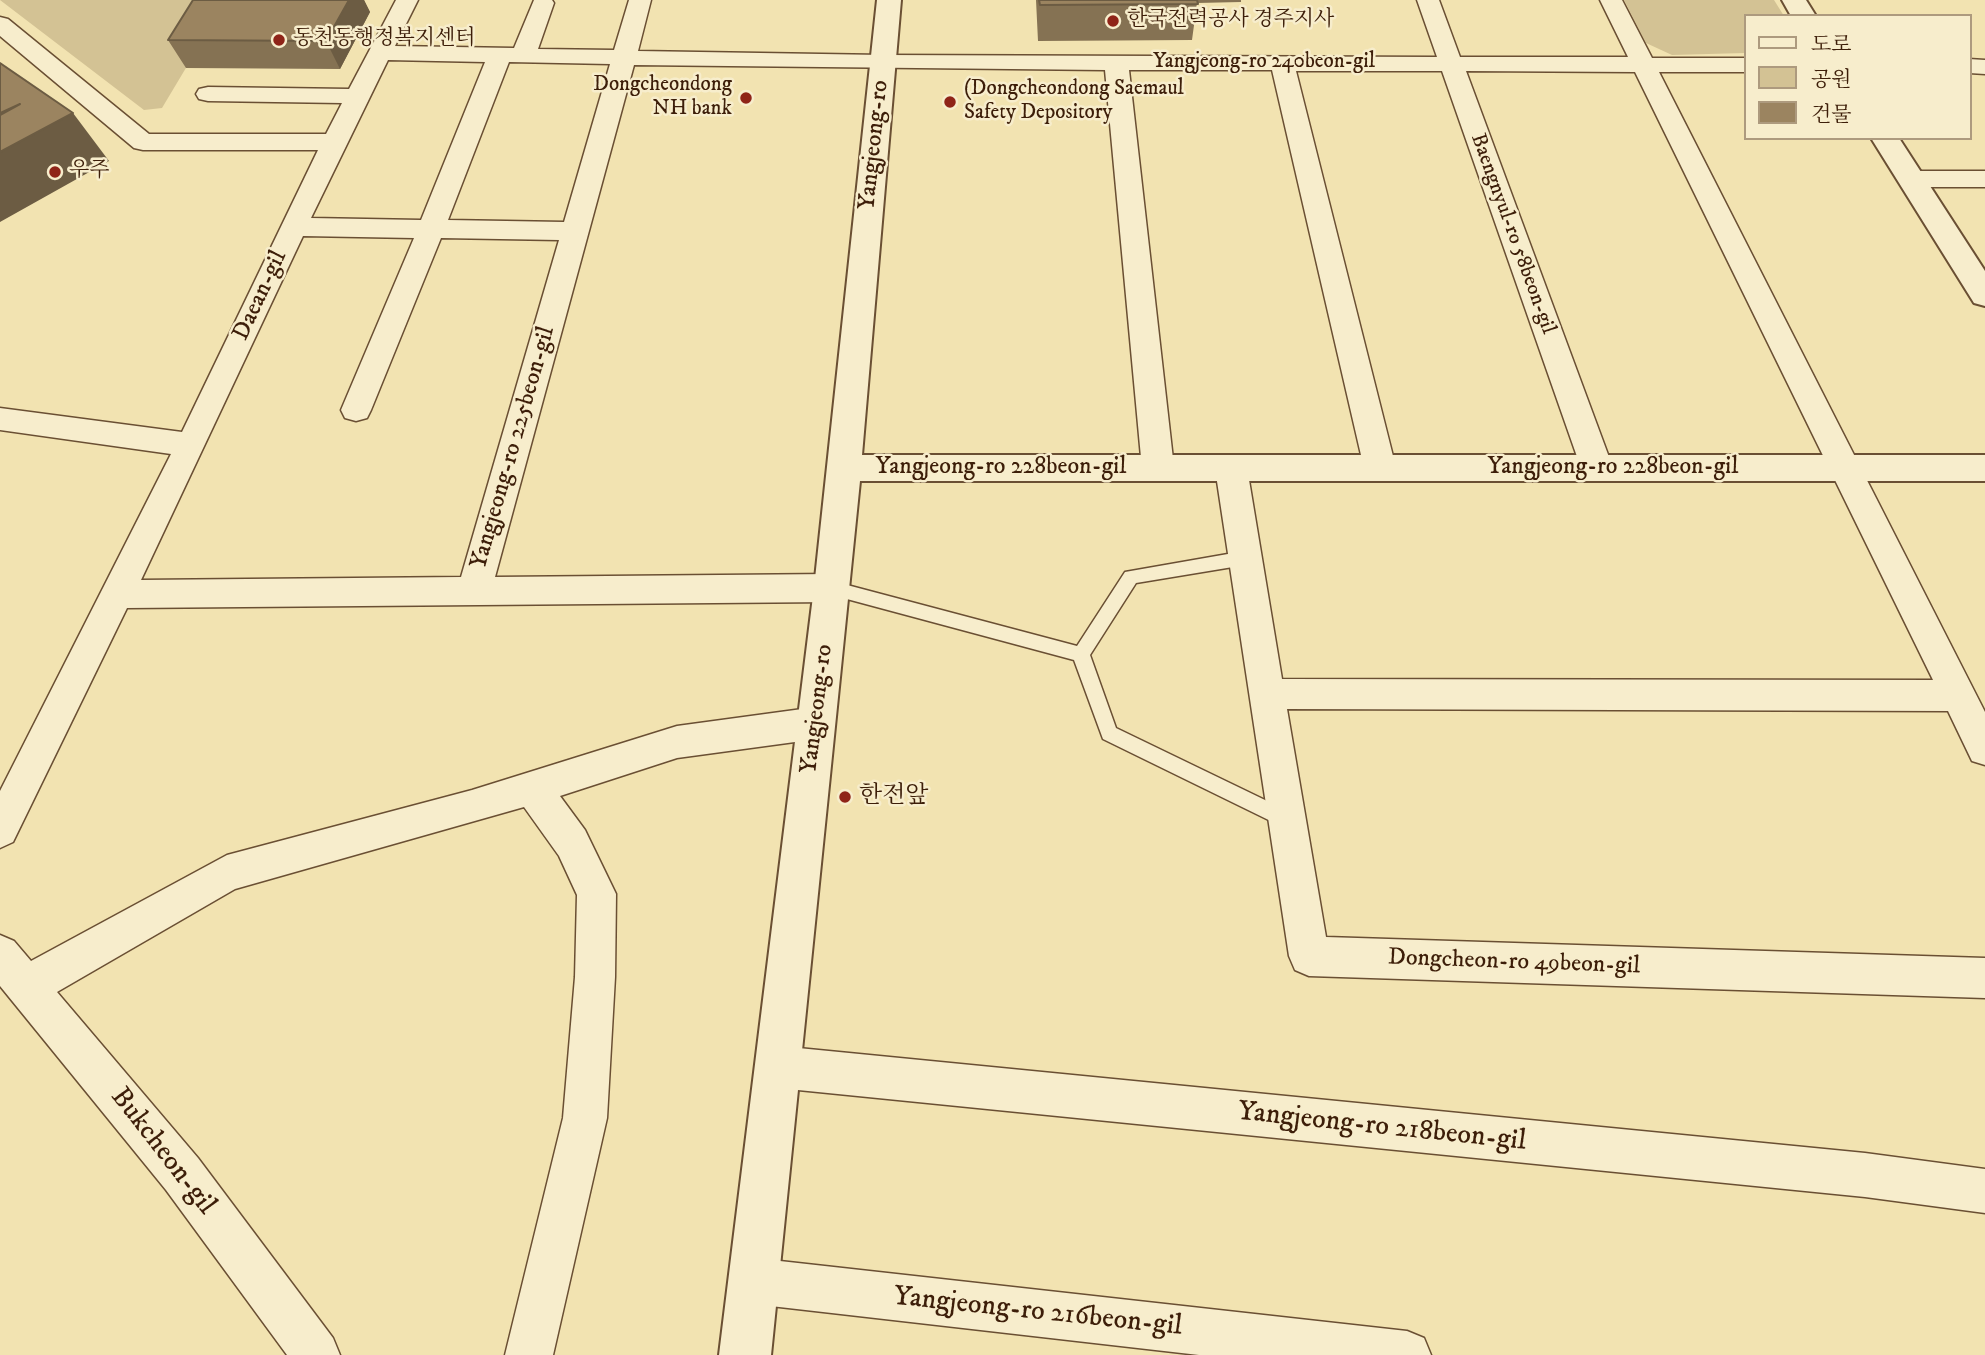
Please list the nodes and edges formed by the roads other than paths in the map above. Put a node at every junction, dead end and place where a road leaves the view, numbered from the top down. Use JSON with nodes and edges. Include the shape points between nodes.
{"nodes":[{"id":1,"x":407,"y":0,"type":"edge"},
{"id":2,"x":640,"y":0,"type":"edge"},
{"id":3,"x":889,"y":0,"type":"edge"},
{"id":4,"x":1427,"y":0,"type":"edge"},
{"id":5,"x":1611,"y":0,"type":"edge"},
{"id":6,"x":543,"y":4,"type":"dead end"},
{"id":7,"x":0,"y":24,"type":"edge"},
{"id":8,"x":380,"y":53,"type":"junction"},
{"id":9,"x":512,"y":54,"type":"junction"},
{"id":10,"x":625,"y":55,"type":"junction"},
{"id":11,"x":883,"y":62,"type":"junction"},
{"id":12,"x":1116,"y":63,"type":"junction"},
{"id":13,"x":1282,"y":63,"type":"junction"},
{"id":14,"x":1450,"y":64,"type":"junction"},
{"id":15,"x":1645,"y":64,"type":"junction"},
{"id":16,"x":1744,"y":65,"type":"edge"},
{"id":17,"x":208,"y":94,"type":"dead end"},
{"id":18,"x":357,"y":96,"type":"junction"},
{"id":19,"x":1886,"y":140,"type":"edge"},
{"id":20,"x":334,"y":142,"type":"junction"},
{"id":21,"x":1911,"y":179,"type":"junction"},
{"id":22,"x":1985,"y":179,"type":"edge"},
{"id":23,"x":294,"y":227,"type":"junction"},
{"id":24,"x":431,"y":229,"type":"junction"},
{"id":25,"x":576,"y":231,"type":"junction"},
{"id":26,"x":1985,"y":295,"type":"edge"},
{"id":27,"x":356,"y":410,"type":"dead end"},
{"id":28,"x":0,"y":419,"type":"edge"},
{"id":29,"x":191,"y":445,"type":"junction"},
{"id":30,"x":844,"y":468,"type":"junction"},
{"id":31,"x":1158,"y":468,"type":"junction"},
{"id":32,"x":1231,"y":468,"type":"junction"},
{"id":33,"x":1380,"y":468,"type":"junction"},
{"id":34,"x":1597,"y":468,"type":"junction"},
{"id":35,"x":1845,"y":468,"type":"junction"},
{"id":36,"x":1985,"y":468,"type":"edge"},
{"id":37,"x":1245,"y":558,"type":"junction"},
{"id":38,"x":832,"y":588,"type":"junction"},
{"id":39,"x":474,"y":591,"type":"junction"},
{"id":40,"x":119,"y":594,"type":"junction"},
{"id":41,"x":1081,"y":654,"type":"junction"},
{"id":42,"x":1267,"y":694,"type":"junction"},
{"id":43,"x":1958,"y":696,"type":"junction"},
{"id":44,"x":817,"y":723,"type":"junction"},
{"id":45,"x":1985,"y":749,"type":"edge"},
{"id":46,"x":532,"y":788,"type":"junction"},
{"id":47,"x":1287,"y":820,"type":"junction"},
{"id":48,"x":0,"y":830,"type":"edge"},
{"id":49,"x":13,"y":970,"type":"edge"},
{"id":50,"x":1985,"y":978,"type":"edge"},
{"id":51,"x":778,"y":1067,"type":"junction"},
{"id":52,"x":1985,"y":1191,"type":"edge"},
{"id":53,"x":753,"y":1281,"type":"junction"},
{"id":54,"x":316,"y":1355,"type":"edge"},
{"id":55,"x":529,"y":1355,"type":"edge"},
{"id":56,"x":745,"y":1355,"type":"edge"},
{"id":57,"x":1407,"y":1355,"type":"edge"}],
"edges":[{"from":1,"to":8,"type":"street","name":"Daean-gil"},
{"from":2,"to":10,"type":"street","name":"Yangjeong-ro 225beon-gil"},
{"from":3,"to":11,"type":"street","name":"Yangjeong-ro"},
{"from":4,"to":14,"type":"street","name":"Baengnyul-ro 58beon-gil"},
{"from":5,"to":15,"type":"street"},
{"from":6,"to":9,"type":"street"},
{"from":7,"to":20,"type":"street","via":[[143,142]]},
{"from":8,"to":9,"type":"street","name":"Yangjeong-ro"},
{"from":8,"to":18,"type":"street","name":"Daean-gil"},
{"from":9,"to":10,"type":"street","name":"Yangjeong-ro"},
{"from":9,"to":24,"type":"street"},
{"from":10,"to":11,"type":"street","name":"Yangjeong-ro"},
{"from":10,"to":25,"type":"street","name":"Yangjeong-ro 225beon-gil"},
{"from":11,"to":12,"type":"street","name":"Yangjeong-ro 240beon-gil"},
{"from":11,"to":30,"type":"street","name":"Yangjeong-ro"},
{"from":12,"to":13,"type":"street","name":"Yangjeong-ro 240beon-gil"},
{"from":12,"to":31,"type":"street","name":"Yangjeong-ro 228beon-gil"},
{"from":13,"to":14,"type":"street","name":"Yangjeong-ro 240beon-gil"},
{"from":13,"to":33,"type":"street"},
{"from":14,"to":15,"type":"street","name":"Yangjeong-ro 240beon-gil"},
{"from":14,"to":34,"type":"street","name":"Baengnyul-ro 58beon-gil"},
{"from":15,"to":16,"type":"street","name":"Yangjeong-ro 240beon-gil"},
{"from":15,"to":35,"type":"street"},
{"from":17,"to":18,"type":"street"},
{"from":18,"to":20,"type":"street","name":"Daean-gil"},
{"from":19,"to":21,"type":"street"},
{"from":20,"to":23,"type":"street","name":"Daean-gil"},
{"from":21,"to":22,"type":"street"},
{"from":21,"to":26,"type":"street"},
{"from":23,"to":24,"type":"street"},
{"from":23,"to":29,"type":"street","name":"Daean-gil"},
{"from":24,"to":25,"type":"street"},
{"from":24,"to":27,"type":"street"},
{"from":25,"to":39,"type":"street","name":"Yangjeong-ro 225beon-gil"},
{"from":28,"to":29,"type":"street"},
{"from":29,"to":40,"type":"street","name":"Daean-gil"},
{"from":30,"to":31,"type":"street","name":"Yangjeong-ro 228beon-gil"},
{"from":30,"to":38,"type":"street","name":"Yangjeong-ro"},
{"from":31,"to":32,"type":"street","name":"Yangjeong-ro 228beon-gil"},
{"from":32,"to":33,"type":"street","name":"Yangjeong-ro 228beon-gil"},
{"from":32,"to":37,"type":"street","name":"Dongcheon-ro 49beon-gil"},
{"from":33,"to":34,"type":"street","name":"Yangjeong-ro 228beon-gil"},
{"from":34,"to":35,"type":"street","name":"Yangjeong-ro 228beon-gil"},
{"from":35,"to":36,"type":"street","name":"Yangjeong-ro 228beon-gil"},
{"from":35,"to":43,"type":"street"},
{"from":37,"to":41,"type":"lane","via":[[1131,577]]},
{"from":37,"to":42,"type":"street","name":"Dongcheon-ro 49beon-gil"},
{"from":38,"to":39,"type":"street","name":"Yangjeong-ro 225beon-gil"},
{"from":38,"to":41,"type":"lane"},
{"from":38,"to":44,"type":"street","name":"Yangjeong-ro"},
{"from":39,"to":40,"type":"street"},
{"from":40,"to":48,"type":"street","name":"Daean-gil"},
{"from":41,"to":47,"type":"lane","via":[[1109,733]]},
{"from":42,"to":43,"type":"street"},
{"from":42,"to":47,"type":"street","name":"Dongcheon-ro 49beon-gil"},
{"from":43,"to":45,"type":"street"},
{"from":44,"to":46,"type":"street","via":[[677,742]]},
{"from":44,"to":51,"type":"street","name":"Yangjeong-ro"},
{"from":46,"to":49,"type":"street","via":[[227,873]]},
{"from":46,"to":55,"type":"street","via":[[572,842],[597,894],[584,1118]]},
{"from":47,"to":50,"type":"street","name":"Dongcheon-ro 49beon-gil","via":[[1309,956]]},
{"from":49,"to":54,"type":"street","name":"Bukcheon-gil","via":[[182,1174]]},
{"from":51,"to":52,"type":"street","name":"Yangjeong-ro 218beon-gil","via":[[1865,1175]]},
{"from":51,"to":53,"type":"street","name":"Yangjeong-ro"},
{"from":53,"to":56,"type":"street","name":"Yangjeong-ro"},
{"from":53,"to":57,"type":"street","name":"Yangjeong-ro 216beon-gil"}]}
